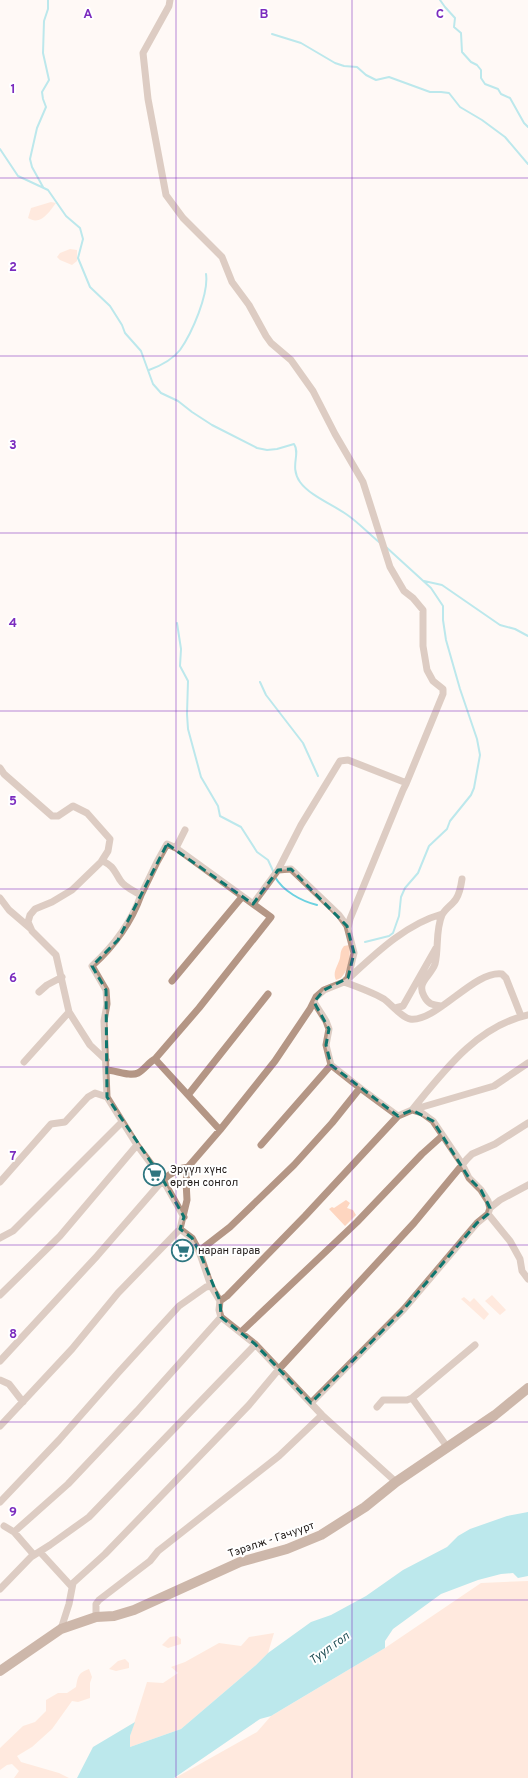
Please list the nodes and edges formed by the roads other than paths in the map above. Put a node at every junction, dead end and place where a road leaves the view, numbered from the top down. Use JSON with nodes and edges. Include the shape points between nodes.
{"nodes":[{"id":1,"x":170,"y":0,"type":"edge"},
{"id":2,"x":0,"y":768,"type":"edge"},
{"id":3,"x":406,"y":784,"type":"junction"},
{"id":4,"x":185,"y":830,"type":"dead end"},
{"id":5,"x":176,"y":848,"type":"junction"},
{"id":6,"x":103,"y":861,"type":"junction"},
{"id":7,"x":278,"y":870,"type":"junction"},
{"id":8,"x":462,"y":879,"type":"dead end"},
{"id":9,"x":141,"y":895,"type":"junction"},
{"id":10,"x":242,"y":897,"type":"junction"},
{"id":11,"x":0,"y":898,"type":"edge"},
{"id":12,"x":253,"y":904,"type":"junction"},
{"id":13,"x":442,"y":914,"type":"junction"},
{"id":14,"x":348,"y":928,"type":"junction"},
{"id":15,"x":32,"y":931,"type":"junction"},
{"id":16,"x":436,"y":947,"type":"junction"},
{"id":17,"x":62,"y":977,"type":"junction"},
{"id":18,"x":346,"y":980,"type":"junction"},
{"id":19,"x":172,"y":982,"type":"dead end"},
{"id":20,"x":39,"y":992,"type":"dead end"},
{"id":21,"x":268,"y":994,"type":"dead end"},
{"id":22,"x":314,"y":1002,"type":"junction"},
{"id":23,"x":441,"y":1006,"type":"junction"},
{"id":24,"x":395,"y":1008,"type":"junction"},
{"id":25,"x":69,"y":1012,"type":"junction"},
{"id":26,"x":524,"y":1015,"type":"edge"},
{"id":27,"x":155,"y":1059,"type":"junction"},
{"id":28,"x":106,"y":1060,"type":"junction"},
{"id":29,"x":24,"y":1062,"type":"dead end"},
{"id":30,"x":528,"y":1063,"type":"edge"},
{"id":31,"x":330,"y":1065,"type":"junction"},
{"id":32,"x":106,"y":1070,"type":"junction"},
{"id":33,"x":360,"y":1088,"type":"junction"},
{"id":34,"x":188,"y":1095,"type":"junction"},
{"id":35,"x":107,"y":1097,"type":"junction"},
{"id":36,"x":412,"y":1110,"type":"junction"},
{"id":37,"x":398,"y":1116,"type":"junction"},
{"id":38,"x":122,"y":1122,"type":"junction"},
{"id":39,"x":528,"y":1122,"type":"edge"},
{"id":40,"x":220,"y":1130,"type":"junction"},
{"id":41,"x":442,"y":1136,"type":"junction"},
{"id":42,"x":137,"y":1145,"type":"junction"},
{"id":43,"x":261,"y":1145,"type":"dead end"},
{"id":44,"x":462,"y":1164,"type":"junction"},
{"id":45,"x":188,"y":1167,"type":"junction"},
{"id":46,"x":164,"y":1180,"type":"junction"},
{"id":47,"x":0,"y":1182,"type":"edge"},
{"id":48,"x":528,"y":1185,"type":"edge"},
{"id":49,"x":489,"y":1211,"type":"junction"},
{"id":50,"x":184,"y":1217,"type":"junction"},
{"id":51,"x":180,"y":1228,"type":"junction"},
{"id":52,"x":0,"y":1238,"type":"edge"},
{"id":53,"x":199,"y":1251,"type":"junction"},
{"id":54,"x":528,"y":1279,"type":"edge"},
{"id":55,"x":211,"y":1286,"type":"junction"},
{"id":56,"x":0,"y":1295,"type":"edge"},
{"id":57,"x":220,"y":1301,"type":"junction"},
{"id":58,"x":221,"y":1317,"type":"junction"},
{"id":59,"x":241,"y":1332,"type":"junction"},
{"id":60,"x":255,"y":1344,"type":"junction"},
{"id":61,"x":475,"y":1345,"type":"dead end"},
{"id":62,"x":0,"y":1360,"type":"edge"},
{"id":63,"x":279,"y":1369,"type":"junction"},
{"id":64,"x":0,"y":1380,"type":"edge"},
{"id":65,"x":528,"y":1388,"type":"edge"},
{"id":66,"x":412,"y":1398,"type":"junction"},
{"id":67,"x":23,"y":1402,"type":"junction"},
{"id":68,"x":312,"y":1403,"type":"junction"},
{"id":69,"x":377,"y":1407,"type":"dead end"},
{"id":70,"x":322,"y":1415,"type":"junction"},
{"id":71,"x":0,"y":1426,"type":"edge"},
{"id":72,"x":448,"y":1448,"type":"junction"},
{"id":73,"x":396,"y":1482,"type":"junction"},
{"id":74,"x":0,"y":1502,"type":"edge"},
{"id":75,"x":1,"y":1526,"type":"edge"},
{"id":76,"x":14,"y":1532,"type":"junction"},
{"id":77,"x":37,"y":1553,"type":"junction"},
{"id":78,"x":72,"y":1587,"type":"junction"},
{"id":79,"x":0,"y":1589,"type":"edge"},
{"id":80,"x":96,"y":1617,"type":"junction"},
{"id":81,"x":61,"y":1629,"type":"junction"},
{"id":82,"x":0,"y":1672,"type":"edge"}],
"edges":[{"from":1,"to":3,"type":"street","via":[[143,53],[148,99],[166,195],[183,218],[222,257],[232,282],[249,305],[266,336],[292,360],[313,391],[334,434],[363,482],[390,568],[404,591],[423,610],[423,646],[427,670],[433,681],[444,689]]},
{"from":2,"to":6,"type":"street","via":[[52,816],[58,816],[74,806],[87,813],[110,839]]},
{"from":3,"to":7,"type":"street","via":[[348,760],[340,761],[301,825]]},
{"from":3,"to":14,"type":"street"},
{"from":4,"to":5,"type":"street"},
{"from":5,"to":9,"type":"street","via":[[168,844]]},
{"from":5,"to":10,"type":"street"},
{"from":6,"to":9,"type":"street","via":[[115,869],[125,885]]},
{"from":6,"to":15,"type":"street","via":[[72,890],[35,909],[28,922]]},
{"from":7,"to":12,"type":"street"},
{"from":7,"to":14,"type":"street","via":[[291,869]]},
{"from":8,"to":13,"type":"street","via":[[456,900]]},
{"from":9,"to":28,"type":"street","via":[[118,940],[92,966],[106,990]]},
{"from":10,"to":12,"type":"street"},
{"from":10,"to":19,"type":"street"},
{"from":11,"to":15,"type":"street"},
{"from":12,"to":27,"type":"street","via":[[271,917]]},
{"from":13,"to":16,"type":"street"},
{"from":13,"to":18,"type":"street","via":[[409,930],[382,948]]},
{"from":14,"to":18,"type":"street","via":[[354,952]]},
{"from":15,"to":17,"type":"street","via":[[56,955]]},
{"from":16,"to":23,"type":"street","via":[[434,968],[421,986],[421,992],[427,1002]]},
{"from":16,"to":24,"type":"street","via":[[403,1006]]},
{"from":17,"to":20,"type":"street"},
{"from":17,"to":25,"type":"street"},
{"from":18,"to":22,"type":"street","via":[[324,990]]},
{"from":18,"to":24,"type":"street","via":[[382,998]]},
{"from":21,"to":34,"type":"street"},
{"from":22,"to":31,"type":"street","via":[[329,1029],[326,1045]]},
{"from":22,"to":40,"type":"street","via":[[275,1061]]},
{"from":23,"to":24,"type":"street","via":[[412,1020],[405,1018]]},
{"from":23,"to":26,"type":"street","via":[[488,975],[502,974]]},
{"from":25,"to":28,"type":"street","via":[[90,1045]]},
{"from":25,"to":29,"type":"street"},
{"from":26,"to":36,"type":"street","via":[[506,1020],[469,1046],[445,1069]]},
{"from":27,"to":32,"type":"street","via":[[134,1074]]},
{"from":27,"to":34,"type":"street"},
{"from":28,"to":32,"type":"street"},
{"from":30,"to":36,"type":"street","via":[[494,1086]]},
{"from":31,"to":33,"type":"street"},
{"from":31,"to":43,"type":"street"},
{"from":32,"to":35,"type":"street"},
{"from":33,"to":37,"type":"street"},
{"from":33,"to":53,"type":"street","via":[[294,1165],[230,1227]]},
{"from":34,"to":40,"type":"street"},
{"from":35,"to":38,"type":"street"},
{"from":35,"to":47,"type":"street","via":[[95,1093],[65,1122],[51,1124]]},
{"from":36,"to":37,"type":"street"},
{"from":36,"to":41,"type":"street","via":[[433,1120]]},
{"from":37,"to":57,"type":"street","via":[[305,1216]]},
{"from":38,"to":42,"type":"street"},
{"from":38,"to":52,"type":"street","via":[[13,1231]]},
{"from":39,"to":44,"type":"street","via":[[495,1144],[472,1154]]},
{"from":40,"to":45,"type":"street"},
{"from":41,"to":44,"type":"street"},
{"from":41,"to":59,"type":"street","via":[[357,1222]]},
{"from":42,"to":46,"type":"street"},
{"from":42,"to":56,"type":"street","via":[[60,1236]]},
{"from":44,"to":49,"type":"street","via":[[469,1178],[488,1201]]},
{"from":44,"to":63,"type":"street","via":[[409,1228]]},
{"from":45,"to":46,"type":"street","via":[[172,1172]]},
{"from":45,"to":50,"type":"street"},
{"from":46,"to":50,"type":"street"},
{"from":46,"to":62,"type":"street"},
{"from":48,"to":49,"type":"street","via":[[500,1200]]},
{"from":49,"to":54,"type":"street","via":[[510,1241]]},
{"from":49,"to":68,"type":"street","via":[[404,1309]]},
{"from":50,"to":51,"type":"street"},
{"from":51,"to":53,"type":"street","via":[[192,1238]]},
{"from":51,"to":67,"type":"street","via":[[118,1293],[72,1349]]},
{"from":53,"to":55,"type":"street"},
{"from":55,"to":57,"type":"street"},
{"from":55,"to":74,"type":"street","via":[[179,1306]]},
{"from":57,"to":58,"type":"street"},
{"from":58,"to":59,"type":"street"},
{"from":58,"to":76,"type":"street","via":[[73,1478]]},
{"from":59,"to":60,"type":"street"},
{"from":60,"to":63,"type":"street"},
{"from":60,"to":77,"type":"street","via":[[89,1517]]},
{"from":61,"to":66,"type":"street"},
{"from":63,"to":68,"type":"street"},
{"from":63,"to":78,"type":"street","via":[[249,1405],[105,1554],[73,1583]]},
{"from":64,"to":67,"type":"street","via":[[9,1384]]},
{"from":65,"to":72,"type":"main road","name":"Тэрэлж - Гачуурт"},
{"from":66,"to":69,"type":"street","via":[[383,1400]]},
{"from":66,"to":72,"type":"street"},
{"from":67,"to":71,"type":"street"},
{"from":68,"to":70,"type":"street"},
{"from":70,"to":73,"type":"street"},
{"from":70,"to":80,"type":"street","via":[[279,1456],[158,1550],[150,1561],[99,1600],[96,1604]]},
{"from":72,"to":73,"type":"main road","name":"Тэрэлж - Гачуурт"},
{"from":73,"to":80,"type":"main road","name":"Тэрэлж - Гачуурт","via":[[365,1507],[310,1541],[240,1562],[134,1610],[114,1616]]},
{"from":75,"to":76,"type":"street"},
{"from":76,"to":77,"type":"street"},
{"from":77,"to":78,"type":"street"},
{"from":77,"to":79,"type":"street"},
{"from":78,"to":81,"type":"street"},
{"from":80,"to":81,"type":"main road","name":"Тэрэлж - Гачуурт"},
{"from":81,"to":82,"type":"main road","name":"Тэрэлж - Гачуурт"}]}
